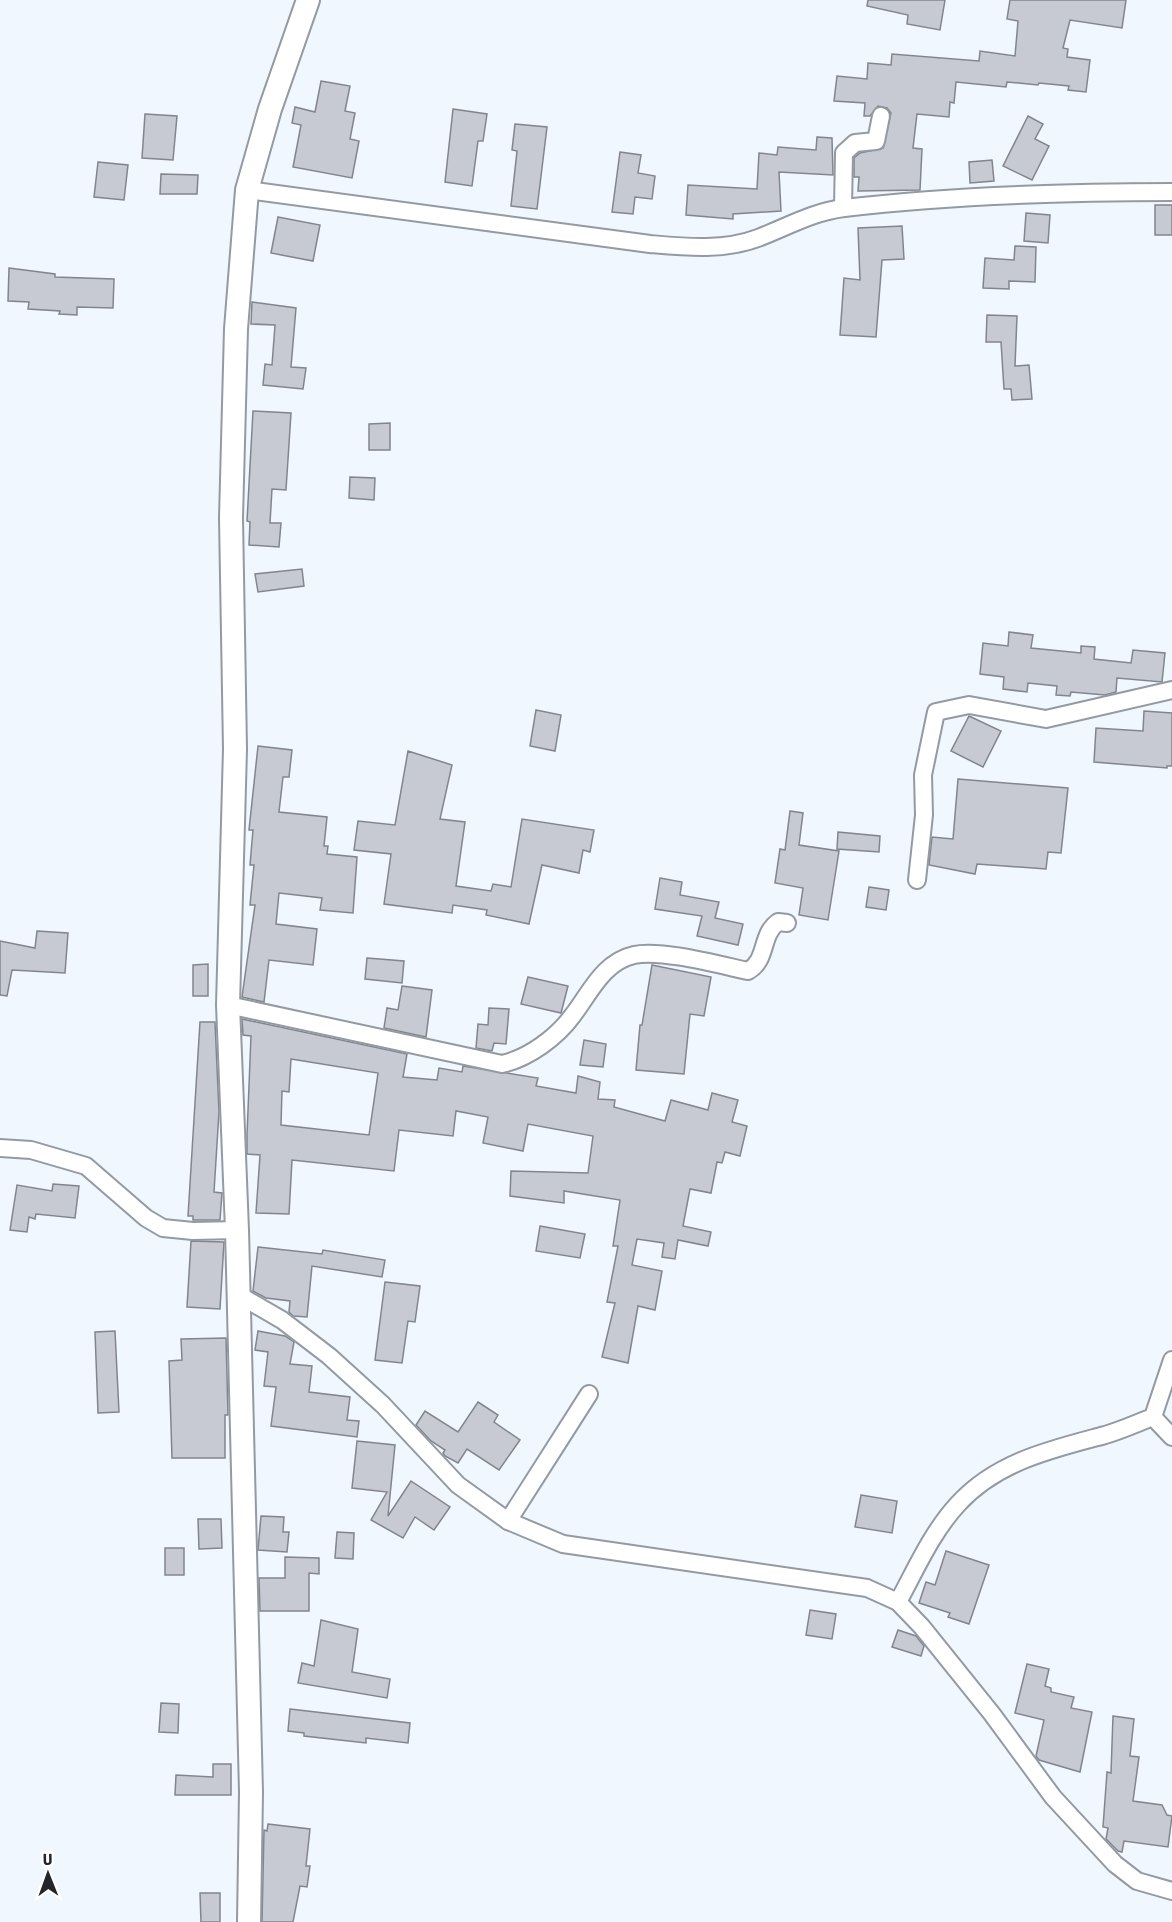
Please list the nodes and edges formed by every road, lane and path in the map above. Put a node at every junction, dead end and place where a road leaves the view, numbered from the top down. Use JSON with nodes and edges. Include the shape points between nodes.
{"nodes":[{"id":1,"x":308,"y":0,"type":"edge"},
{"id":2,"x":882,"y":116,"type":"dead end"},
{"id":3,"x":247,"y":190,"type":"junction"},
{"id":4,"x":1172,"y":192,"type":"edge"},
{"id":5,"x":843,"y":208,"type":"junction"},
{"id":6,"x":1172,"y":690,"type":"edge"},
{"id":7,"x":917,"y":880,"type":"dead end"},
{"id":8,"x":787,"y":923,"type":"dead end"},
{"id":9,"x":228,"y":1005,"type":"junction"},
{"id":10,"x":0,"y":1148,"type":"edge"},
{"id":11,"x":237,"y":1230,"type":"junction"},
{"id":12,"x":239,"y":1295,"type":"junction"},
{"id":13,"x":1172,"y":1360,"type":"edge"},
{"id":14,"x":589,"y":1394,"type":"dead end"},
{"id":15,"x":1153,"y":1417,"type":"junction"},
{"id":16,"x":1172,"y":1437,"type":"edge"},
{"id":17,"x":508,"y":1521,"type":"junction"},
{"id":18,"x":898,"y":1602,"type":"junction"},
{"id":19,"x":1172,"y":1891,"type":"edge"},
{"id":20,"x":249,"y":1922,"type":"edge"}],
"edges":[{"from":1,"to":3,"type":"street"},
{"from":2,"to":5,"type":"street","via":[[876,141],[855,143],[844,153]]},
{"from":3,"to":5,"type":"street","via":[[700,248],[757,239],[799,219]]},
{"from":3,"to":9,"type":"street","via":[[236,329],[231,518],[235,749]]},
{"from":4,"to":5,"type":"street","via":[[1050,192]]},
{"from":6,"to":7,"type":"street","via":[[1046,719],[969,705],[936,712],[923,775],[924,815]]},
{"from":8,"to":9,"type":"street","via":[[773,926],[761,959],[748,971],[670,956],[634,955],[597,979],[573,1017],[534,1051],[502,1064]]},
{"from":9,"to":11,"type":"street"},
{"from":10,"to":11,"type":"street","via":[[31,1150],[86,1166],[163,1228]]},
{"from":11,"to":12,"type":"street"},
{"from":12,"to":17,"type":"street","via":[[282,1320],[329,1356],[383,1405],[458,1485]]},
{"from":12,"to":20,"type":"street","via":[[251,1792]]},
{"from":13,"to":15,"type":"street"},
{"from":14,"to":17,"type":"street"},
{"from":15,"to":16,"type":"street"},
{"from":15,"to":18,"type":"street","via":[[1108,1434],[1040,1451],[992,1475],[959,1502],[939,1527]]},
{"from":17,"to":18,"type":"street","via":[[563,1544],[867,1588]]},
{"from":18,"to":19,"type":"street","via":[[992,1714],[1053,1797],[1114,1864],[1137,1881]]}]}
